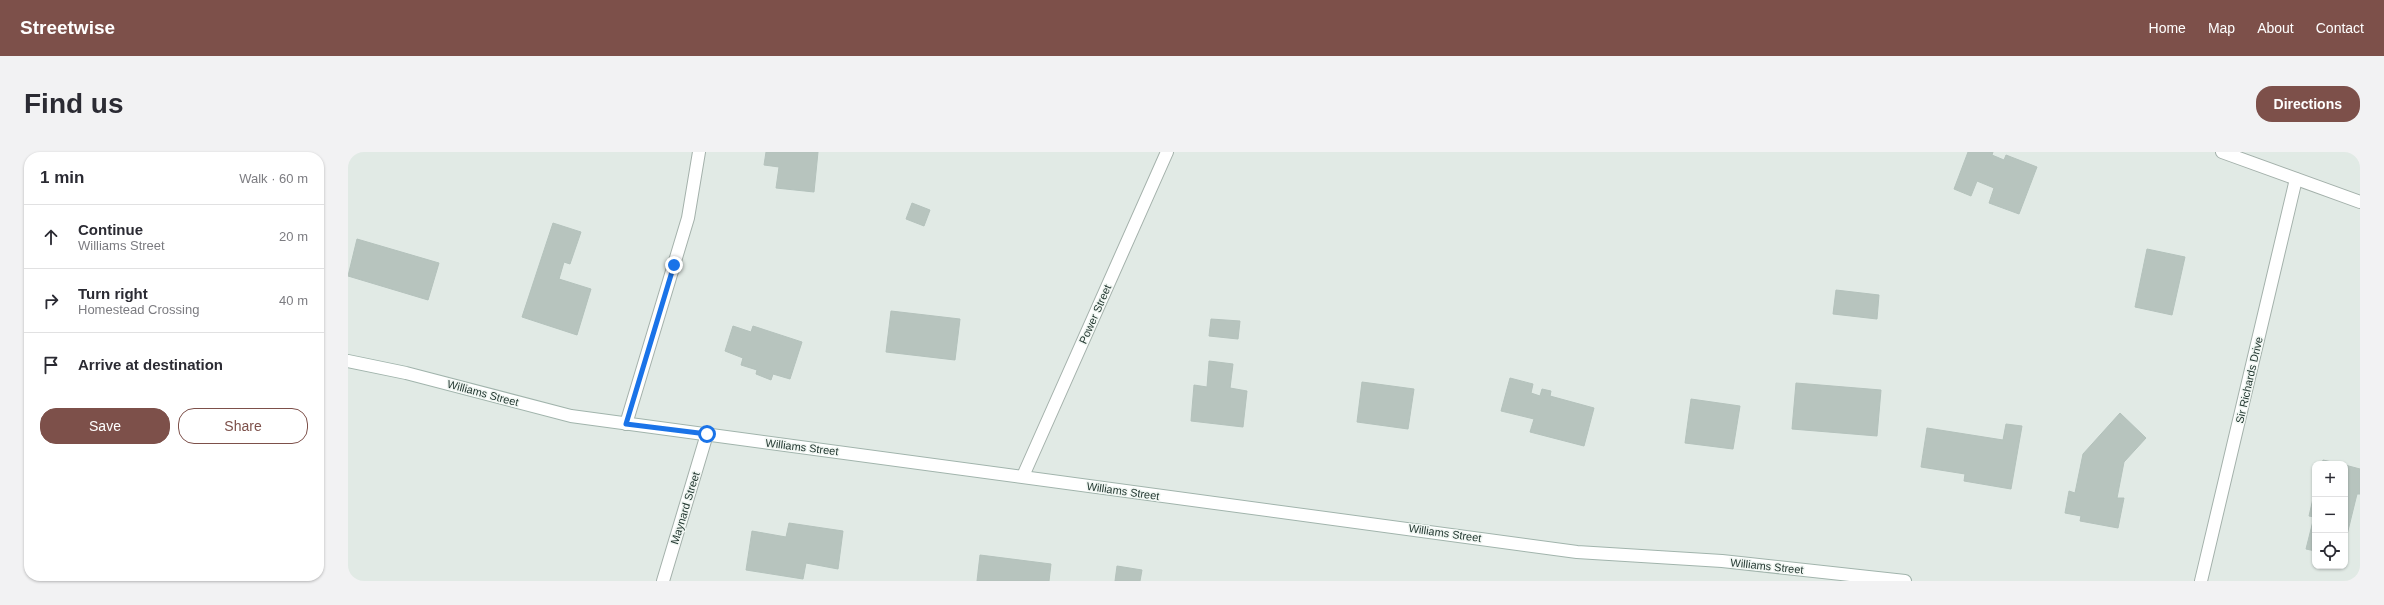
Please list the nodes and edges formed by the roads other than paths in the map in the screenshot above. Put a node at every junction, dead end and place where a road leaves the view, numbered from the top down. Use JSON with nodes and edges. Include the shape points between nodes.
{"nodes":[{"id":1,"x":699,"y":152,"type":"edge"},
{"id":2,"x":1167,"y":152,"type":"edge"},
{"id":3,"x":2222,"y":152,"type":"edge"},
{"id":4,"x":2296,"y":179,"type":"junction"},
{"id":5,"x":2360,"y":202,"type":"edge"},
{"id":6,"x":348,"y":361,"type":"edge"},
{"id":7,"x":626,"y":424,"type":"junction"},
{"id":8,"x":707,"y":434,"type":"junction"},
{"id":9,"x":1023,"y":476,"type":"junction"},
{"id":10,"x":663,"y":581,"type":"edge"},
{"id":11,"x":1905,"y":581,"type":"edge"},
{"id":12,"x":2202,"y":581,"type":"edge"}],
"edges":[{"from":1,"to":7,"type":"street","via":[[688,218]]},
{"from":2,"to":9,"type":"street","name":"Power Street"},
{"from":3,"to":4,"type":"street"},
{"from":4,"to":5,"type":"street"},
{"from":4,"to":12,"type":"street","name":"Sir Richards Drive"},
{"from":6,"to":7,"type":"street","name":"Williams Street","via":[[406,373],[571,416]]},
{"from":7,"to":8,"type":"street","name":"Williams Street"},
{"from":8,"to":9,"type":"street","name":"Williams Street"},
{"from":8,"to":10,"type":"street","name":"Maynard Street"},
{"from":9,"to":11,"type":"street","name":"Williams Street","via":[[1219,505],[1406,527],[1577,552],[1722,561]]}]}
